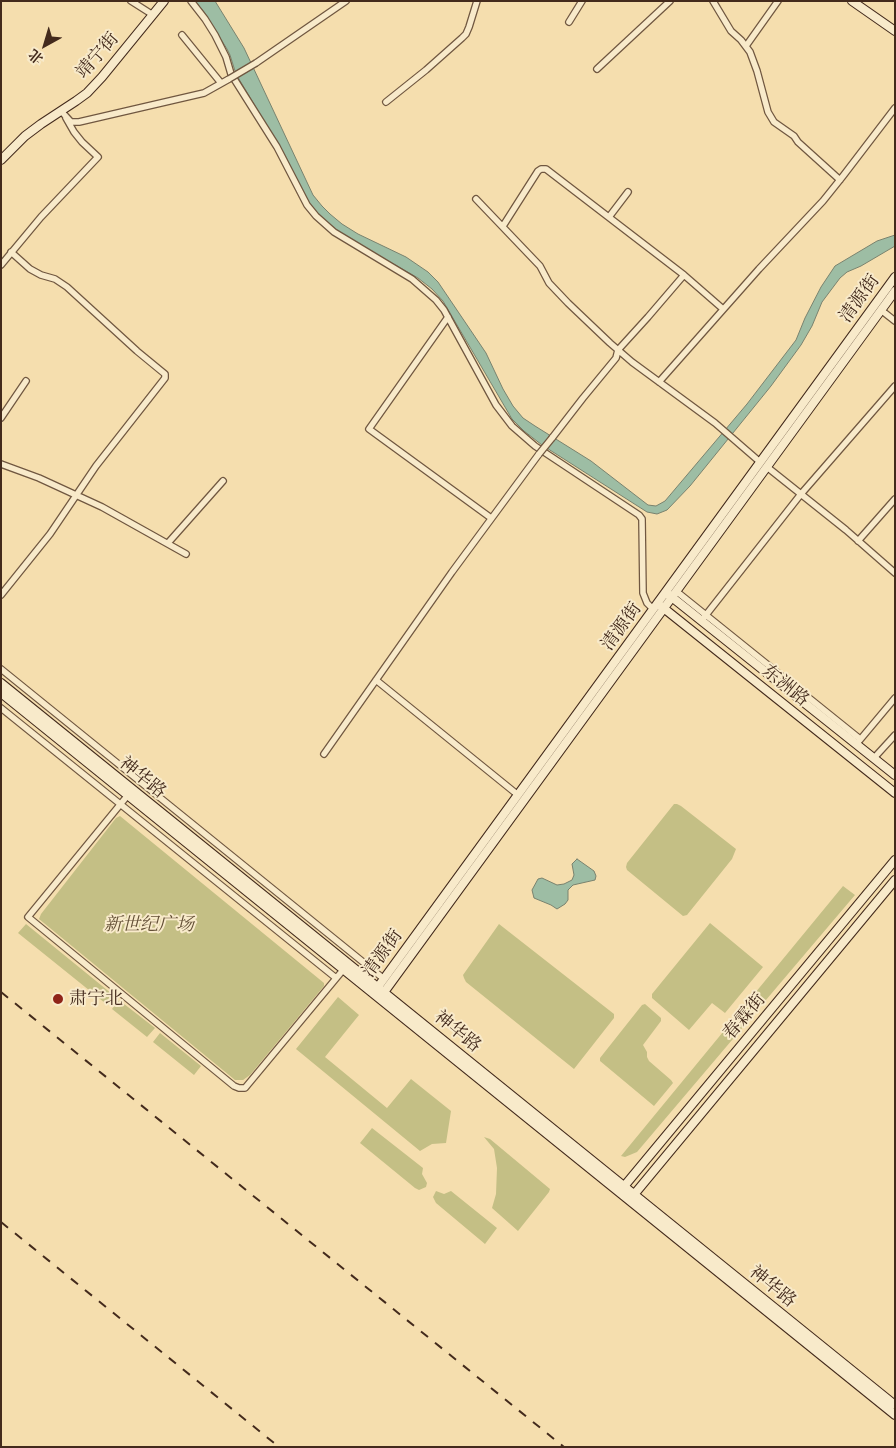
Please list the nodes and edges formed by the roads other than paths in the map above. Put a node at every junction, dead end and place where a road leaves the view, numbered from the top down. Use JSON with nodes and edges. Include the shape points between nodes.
{"nodes":[{"id":1,"x":131,"y":1,"type":"edge"},
{"id":2,"x":164,"y":1,"type":"edge"},
{"id":3,"x":191,"y":1,"type":"edge"},
{"id":4,"x":346,"y":1,"type":"edge"},
{"id":5,"x":477,"y":1,"type":"edge"},
{"id":6,"x":582,"y":1,"type":"edge"},
{"id":7,"x":670,"y":1,"type":"edge"},
{"id":8,"x":713,"y":1,"type":"edge"},
{"id":9,"x":778,"y":1,"type":"edge"},
{"id":10,"x":852,"y":1,"type":"edge"},
{"id":11,"x":336,"y":4,"type":"edge"},
{"id":12,"x":153,"y":15,"type":"junction"},
{"id":13,"x":569,"y":22,"type":"dead end"},
{"id":14,"x":895,"y":31,"type":"edge"},
{"id":15,"x":182,"y":35,"type":"dead end"},
{"id":16,"x":746,"y":46,"type":"junction"},
{"id":17,"x":597,"y":69,"type":"dead end"},
{"id":18,"x":221,"y":83,"type":"junction"},
{"id":19,"x":386,"y":102,"type":"dead end"},
{"id":20,"x":895,"y":108,"type":"edge"},
{"id":21,"x":61,"y":111,"type":"junction"},
{"id":22,"x":66,"y":118,"type":"junction"},
{"id":23,"x":1,"y":160,"type":"edge"},
{"id":24,"x":840,"y":180,"type":"junction"},
{"id":25,"x":628,"y":192,"type":"dead end"},
{"id":26,"x":476,"y":199,"type":"dead end"},
{"id":27,"x":609,"y":217,"type":"junction"},
{"id":28,"x":503,"y":226,"type":"junction"},
{"id":29,"x":12,"y":252,"type":"junction"},
{"id":30,"x":1,"y":265,"type":"edge"},
{"id":31,"x":684,"y":276,"type":"junction"},
{"id":32,"x":895,"y":277,"type":"edge"},
{"id":33,"x":895,"y":291,"type":"edge"},
{"id":34,"x":723,"y":309,"type":"junction"},
{"id":35,"x":881,"y":310,"type":"junction"},
{"id":36,"x":448,"y":317,"type":"junction"},
{"id":37,"x":895,"y":321,"type":"edge"},
{"id":38,"x":618,"y":350,"type":"junction"},
{"id":39,"x":26,"y":381,"type":"dead end"},
{"id":40,"x":659,"y":382,"type":"junction"},
{"id":41,"x":895,"y":386,"type":"edge"},
{"id":42,"x":1,"y":418,"type":"edge"},
{"id":43,"x":1,"y":464,"type":"edge"},
{"id":44,"x":764,"y":464,"type":"junction"},
{"id":45,"x":223,"y":481,"type":"dead end"},
{"id":46,"x":801,"y":494,"type":"junction"},
{"id":47,"x":76,"y":495,"type":"junction"},
{"id":48,"x":895,"y":499,"type":"edge"},
{"id":49,"x":491,"y":518,"type":"junction"},
{"id":50,"x":858,"y":541,"type":"junction"},
{"id":51,"x":168,"y":543,"type":"junction"},
{"id":52,"x":186,"y":554,"type":"dead end"},
{"id":53,"x":895,"y":573,"type":"edge"},
{"id":54,"x":671,"y":593,"type":"junction"},
{"id":55,"x":1,"y":595,"type":"edge"},
{"id":56,"x":658,"y":607,"type":"junction"},
{"id":57,"x":704,"y":618,"type":"junction"},
{"id":58,"x":1,"y":669,"type":"edge"},
{"id":59,"x":376,"y":680,"type":"junction"},
{"id":60,"x":1,"y":683,"type":"edge"},
{"id":61,"x":1,"y":693,"type":"edge"},
{"id":62,"x":895,"y":698,"type":"edge"},
{"id":63,"x":1,"y":708,"type":"edge"},
{"id":64,"x":895,"y":735,"type":"edge"},
{"id":65,"x":858,"y":742,"type":"junction"},
{"id":66,"x":324,"y":754,"type":"dead end"},
{"id":67,"x":874,"y":758,"type":"junction"},
{"id":68,"x":895,"y":775,"type":"edge"},
{"id":69,"x":895,"y":793,"type":"edge"},
{"id":70,"x":518,"y":795,"type":"junction"},
{"id":71,"x":128,"y":796,"type":"junction"},
{"id":72,"x":121,"y":804,"type":"junction"},
{"id":73,"x":895,"y":860,"type":"edge"},
{"id":74,"x":895,"y":880,"type":"edge"},
{"id":75,"x":343,"y":970,"type":"junction"},
{"id":76,"x":336,"y":978,"type":"junction"},
{"id":77,"x":384,"y":979,"type":"junction"},
{"id":78,"x":379,"y":993,"type":"junction"},
{"id":79,"x":621,"y":1189,"type":"junction"},
{"id":80,"x":631,"y":1198,"type":"junction"},
{"id":81,"x":895,"y":1405,"type":"edge"},
{"id":82,"x":895,"y":1415,"type":"edge"}],
"edges":[{"from":1,"to":12,"type":"street"},
{"from":2,"to":12,"type":"main road","name":"靖宁街"},
{"from":3,"to":36,"type":"street","via":[[215,35],[231,74],[277,147],[306,205],[334,232],[421,286]]},
{"from":4,"to":11,"type":"street"},
{"from":5,"to":19,"type":"street","via":[[466,34]]},
{"from":6,"to":13,"type":"street"},
{"from":7,"to":17,"type":"street"},
{"from":8,"to":16,"type":"street"},
{"from":9,"to":16,"type":"street"},
{"from":10,"to":14,"type":"main road"},
{"from":11,"to":18,"type":"street","bridge":true,"via":[[256,63]]},
{"from":12,"to":21,"type":"main road","name":"靖宁街","via":[[92,88]]},
{"from":15,"to":18,"type":"street"},
{"from":16,"to":24,"type":"street","via":[[755,63],[768,112],[774,122],[794,136]]},
{"from":18,"to":22,"type":"street","via":[[204,93],[79,122]]},
{"from":20,"to":24,"type":"street"},
{"from":21,"to":22,"type":"street"},
{"from":21,"to":23,"type":"main road","name":"靖宁街","via":[[25,136]]},
{"from":22,"to":29,"type":"street","via":[[82,142],[98,157],[41,216]]},
{"from":24,"to":34,"type":"street"},
{"from":25,"to":27,"type":"street"},
{"from":26,"to":28,"type":"street"},
{"from":27,"to":28,"type":"street","via":[[546,169],[541,169]]},
{"from":27,"to":31,"type":"street"},
{"from":28,"to":38,"type":"street","via":[[540,266],[549,283]]},
{"from":29,"to":30,"type":"street"},
{"from":29,"to":47,"type":"street","via":[[30,269],[66,287],[165,374]]},
{"from":31,"to":34,"type":"street"},
{"from":31,"to":38,"type":"street"},
{"from":32,"to":44,"type":"main road","name":"清源街"},
{"from":33,"to":35,"type":"main road","name":"清源街"},
{"from":34,"to":40,"type":"street"},
{"from":35,"to":37,"type":"street"},
{"from":35,"to":44,"type":"main road","name":"清源街"},
{"from":36,"to":49,"type":"street","via":[[369,429]]},
{"from":36,"to":56,"type":"street","via":[[496,405],[512,426],[535,446],[639,515],[642,520],[643,592],[647,603]]},
{"from":38,"to":40,"type":"street"},
{"from":38,"to":49,"type":"street","bridge":true,"via":[[616,358]]},
{"from":39,"to":42,"type":"street"},
{"from":40,"to":44,"type":"street"},
{"from":41,"to":46,"type":"street"},
{"from":43,"to":47,"type":"street"},
{"from":44,"to":46,"type":"street"},
{"from":44,"to":54,"type":"main road","name":"清源街"},
{"from":45,"to":51,"type":"street"},
{"from":46,"to":50,"type":"street"},
{"from":46,"to":57,"type":"street"},
{"from":47,"to":51,"type":"street"},
{"from":47,"to":55,"type":"street","via":[[50,534]]},
{"from":48,"to":50,"type":"street"},
{"from":49,"to":59,"type":"street"},
{"from":50,"to":53,"type":"street"},
{"from":51,"to":52,"type":"street"},
{"from":54,"to":56,"type":"main road","name":"清源街"},
{"from":54,"to":57,"type":"main road","name":"东洲路"},
{"from":56,"to":69,"type":"main road","name":"东洲路"},
{"from":56,"to":70,"type":"main road","name":"清源街"},
{"from":56,"to":78,"type":"main road","name":"清源街"},
{"from":57,"to":65,"type":"main road","name":"东洲路"},
{"from":58,"to":77,"type":"street"},
{"from":59,"to":66,"type":"street"},
{"from":59,"to":70,"type":"street"},
{"from":60,"to":78,"type":"main road","name":"神华路"},
{"from":61,"to":71,"type":"main road","name":"神华路"},
{"from":62,"to":65,"type":"street"},
{"from":63,"to":72,"type":"street"},
{"from":64,"to":67,"type":"street"},
{"from":65,"to":67,"type":"main road","name":"东洲路"},
{"from":67,"to":68,"type":"main road","name":"东洲路"},
{"from":70,"to":77,"type":"main road","name":"清源街"},
{"from":71,"to":72,"type":"street"},
{"from":71,"to":75,"type":"main road","name":"神华路"},
{"from":72,"to":76,"type":"street"},
{"from":72,"to":76,"type":"street","via":[[28,917],[234,1086],[245,1088]]},
{"from":73,"to":79,"type":"main road","name":"春霖街"},
{"from":74,"to":80,"type":"main road","name":"春霖街"},
{"from":75,"to":76,"type":"street"},
{"from":75,"to":78,"type":"main road","name":"神华路"},
{"from":77,"to":78,"type":"main road","name":"清源街"},
{"from":78,"to":79,"type":"main road","name":"神华路"},
{"from":79,"to":80,"type":"main road","name":"神华路"},
{"from":80,"to":81,"type":"main road","name":"神华路"},
{"from":80,"to":82,"type":"main road","name":"神华路"}]}
